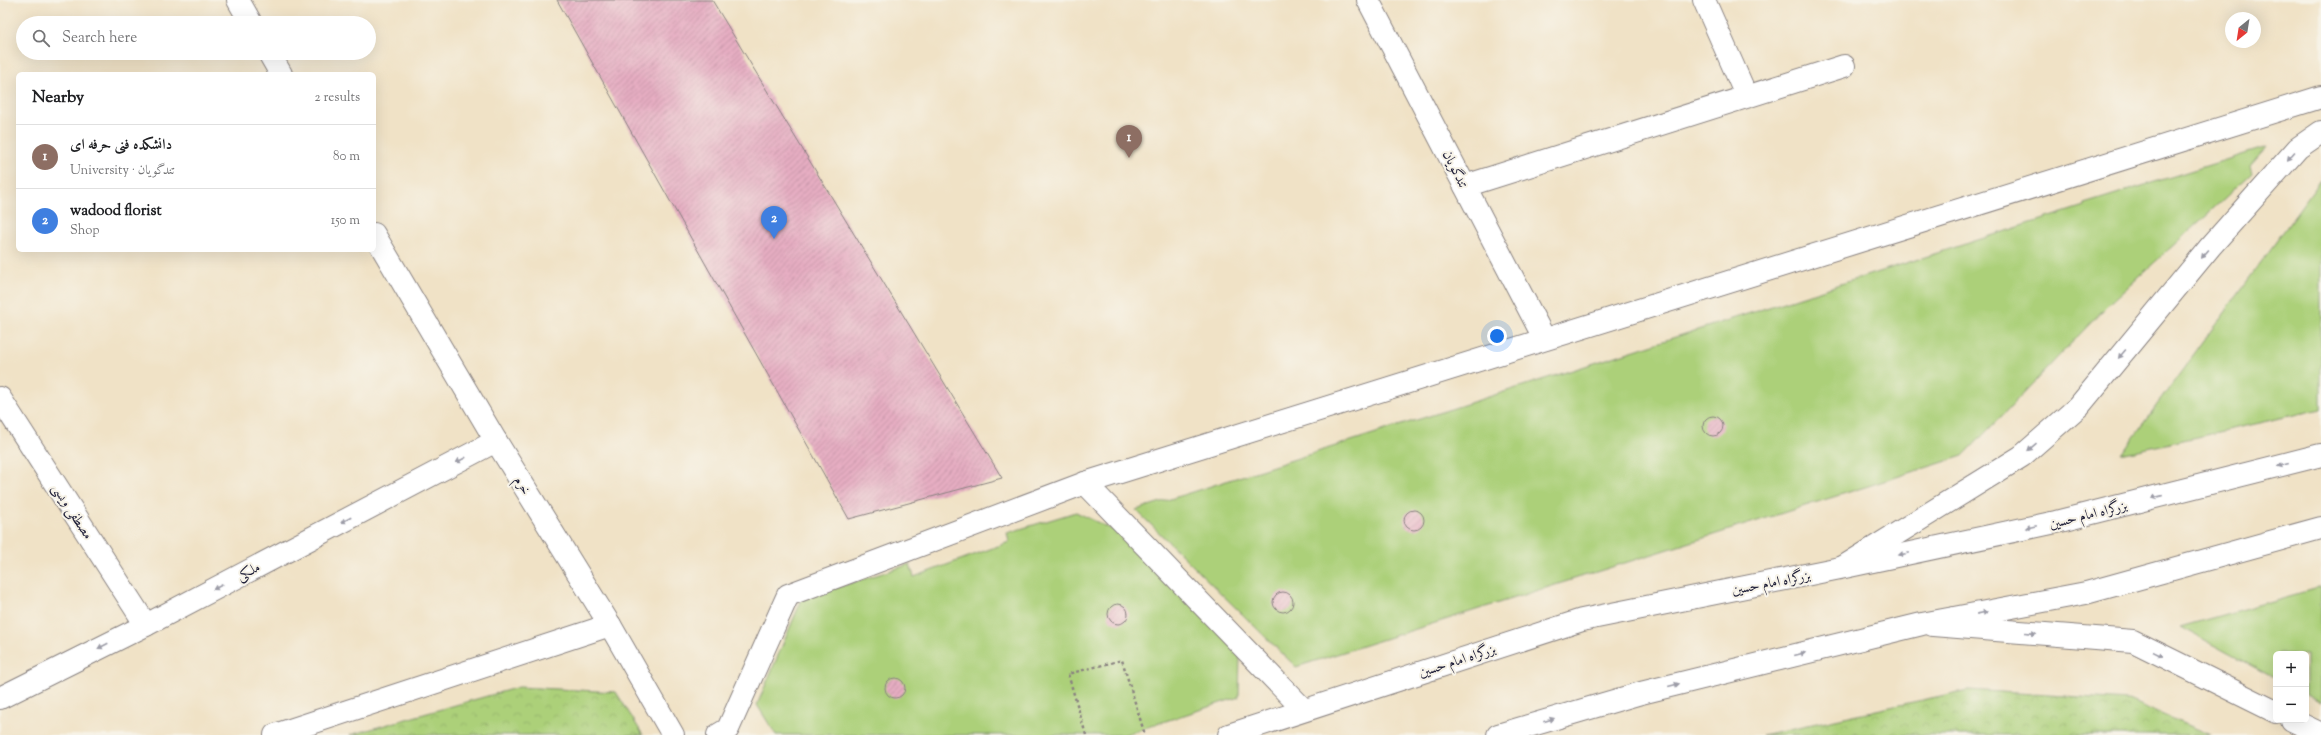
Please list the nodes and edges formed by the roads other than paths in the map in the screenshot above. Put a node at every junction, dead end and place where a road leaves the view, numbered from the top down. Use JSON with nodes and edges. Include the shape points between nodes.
{"nodes":[{"id":1,"x":238,"y":0,"type":"edge"},
{"id":2,"x":1368,"y":0,"type":"edge"},
{"id":3,"x":1704,"y":0,"type":"edge"},
{"id":4,"x":247,"y":16,"type":"edge"},
{"id":5,"x":273,"y":60,"type":"edge"},
{"id":6,"x":1844,"y":66,"type":"dead end"},
{"id":7,"x":280,"y":72,"type":"edge"},
{"id":8,"x":1746,"y":95,"type":"junction"},
{"id":9,"x":2321,"y":97,"type":"edge"},
{"id":10,"x":2321,"y":132,"type":"edge"},
{"id":11,"x":1465,"y":186,"type":"junction"},
{"id":12,"x":376,"y":237,"type":"edge"},
{"id":13,"x":1544,"y":338,"type":"junction"},
{"id":14,"x":0,"y":398,"type":"edge"},
{"id":15,"x":496,"y":441,"type":"junction"},
{"id":16,"x":2321,"y":455,"type":"edge"},
{"id":17,"x":1084,"y":483,"type":"junction"},
{"id":18,"x":2321,"y":528,"type":"edge"},
{"id":19,"x":1840,"y":568,"type":"junction"},
{"id":20,"x":1922,"y":624,"type":"junction"},
{"id":21,"x":146,"y":625,"type":"junction"},
{"id":22,"x":610,"y":625,"type":"junction"},
{"id":23,"x":0,"y":698,"type":"edge"},
{"id":24,"x":1304,"y":710,"type":"junction"},
{"id":25,"x":2273,"y":711,"type":"edge"},
{"id":26,"x":2298,"y":723,"type":"edge"},
{"id":27,"x":2321,"y":734,"type":"edge"},
{"id":28,"x":275,"y":735,"type":"edge"},
{"id":29,"x":673,"y":735,"type":"edge"},
{"id":30,"x":718,"y":735,"type":"edge"},
{"id":31,"x":1229,"y":735,"type":"edge"},
{"id":32,"x":1498,"y":735,"type":"edge"}],
"edges":[{"from":1,"to":4,"type":"main road"},
{"from":2,"to":11,"type":"main road","name":"تندگویان"},
{"from":3,"to":8,"type":"main road"},
{"from":5,"to":7,"type":"main road"},
{"from":6,"to":8,"type":"main road"},
{"from":8,"to":11,"type":"main road"},
{"from":9,"to":13,"type":"main road"},
{"from":10,"to":19,"type":"main road","one_way":true,"via":[[2298,148],[2210,247],[2079,406],[2022,456]]},
{"from":11,"to":13,"type":"main road","name":"تندگویان"},
{"from":12,"to":15,"type":"main road","name":"خرم"},
{"from":13,"to":17,"type":"main road"},
{"from":14,"to":21,"type":"main road","name":"مصطفی ویسی"},
{"from":15,"to":21,"type":"main road","name":"ملکی","one_way":true},
{"from":15,"to":22,"type":"main road","name":"خرم"},
{"from":16,"to":19,"type":"main road","name":"بزرگراه امام حسین","one_way":true,"via":[[2056,522]]},
{"from":17,"to":24,"type":"main road"},
{"from":17,"to":30,"type":"main road","via":[[788,595],[728,729]]},
{"from":20,"to":18,"type":"main road","one_way":true,"via":[[2086,593]]},
{"from":19,"to":24,"type":"main road","name":"بزرگراه امام حسین","via":[[1582,620]]},
{"from":20,"to":25,"type":"main road","one_way":true,"via":[[2133,642]]},
{"from":32,"to":20,"type":"main road","one_way":true,"via":[[1641,693]]},
{"from":21,"to":23,"type":"main road","name":"ملکی","one_way":true},
{"from":22,"to":28,"type":"main road"},
{"from":22,"to":29,"type":"main road","name":"خرم"},
{"from":24,"to":31,"type":"main road","name":"بزرگراه امام حسین"},
{"from":26,"to":27,"type":"main road"}]}
